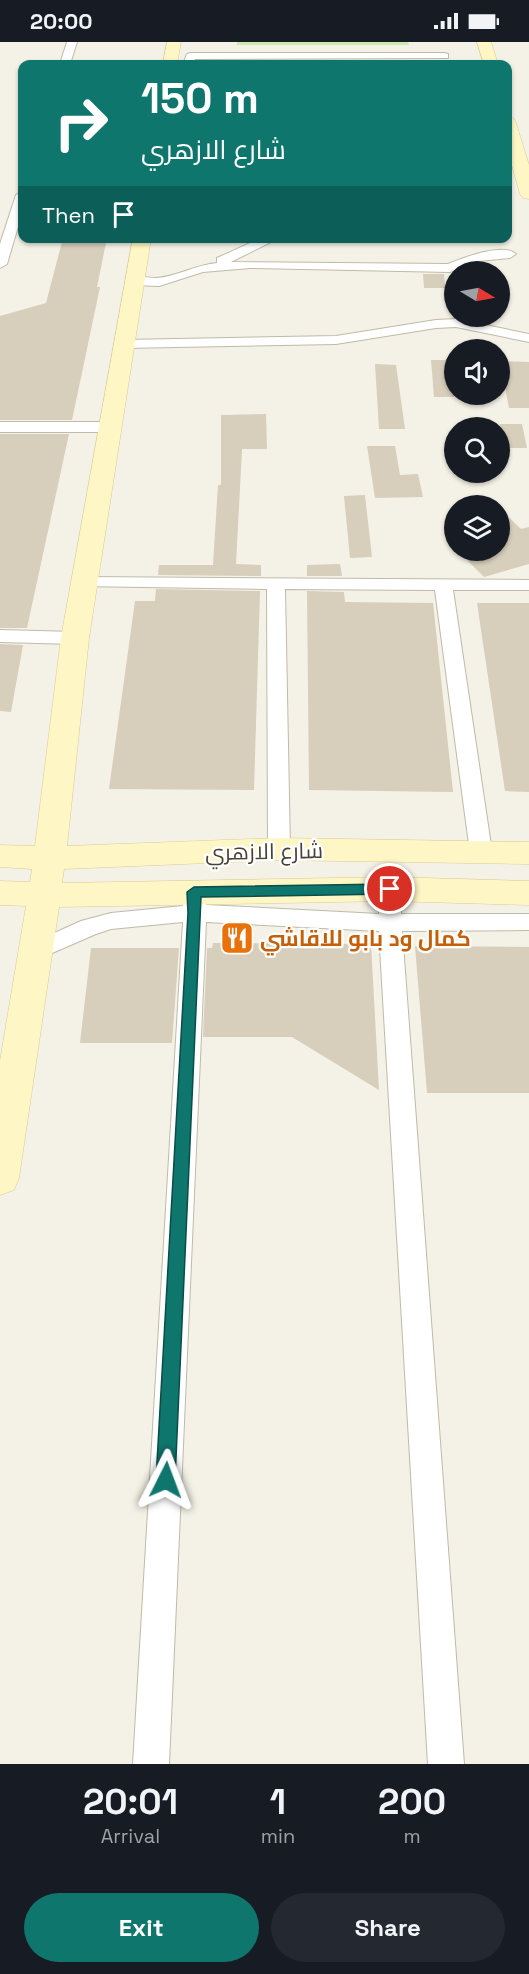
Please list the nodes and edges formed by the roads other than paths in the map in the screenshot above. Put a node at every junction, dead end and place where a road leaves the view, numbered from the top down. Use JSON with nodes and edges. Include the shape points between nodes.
{"nodes":[{"id":1,"x":72,"y":42,"type":"edge"},
{"id":2,"x":174,"y":42,"type":"edge"},
{"id":3,"x":484,"y":42,"type":"edge"},
{"id":4,"x":458,"y":54,"type":"dead end"},
{"id":5,"x":444,"y":56,"type":"junction"},
{"id":6,"x":66,"y":60,"type":"edge"},
{"id":7,"x":171,"y":60,"type":"edge"},
{"id":8,"x":189,"y":60,"type":"edge"},
{"id":9,"x":432,"y":60,"type":"edge"},
{"id":10,"x":490,"y":60,"type":"edge"},
{"id":11,"x":512,"y":137,"type":"edge"},
{"id":12,"x":529,"y":194,"type":"edge"},
{"id":13,"x":18,"y":208,"type":"edge"},
{"id":14,"x":141,"y":243,"type":"edge"},
{"id":15,"x":262,"y":243,"type":"edge"},
{"id":16,"x":510,"y":254,"type":"dead end"},
{"id":17,"x":0,"y":264,"type":"edge"},
{"id":18,"x":209,"y":267,"type":"junction"},
{"id":19,"x":135,"y":281,"type":"junction"},
{"id":20,"x":529,"y":338,"type":"edge"},
{"id":21,"x":124,"y":344,"type":"junction"},
{"id":22,"x":0,"y":427,"type":"edge"},
{"id":23,"x":110,"y":427,"type":"junction"},
{"id":24,"x":85,"y":582,"type":"junction"},
{"id":25,"x":276,"y":582,"type":"junction"},
{"id":26,"x":443,"y":585,"type":"junction"},
{"id":27,"x":529,"y":585,"type":"edge"},
{"id":28,"x":0,"y":636,"type":"edge"},
{"id":29,"x":75,"y":638,"type":"junction"},
{"id":30,"x":279,"y":849,"type":"junction"},
{"id":31,"x":481,"y":852,"type":"junction"},
{"id":32,"x":529,"y":853,"type":"edge"},
{"id":33,"x":0,"y":856,"type":"edge"},
{"id":34,"x":50,"y":858,"type":"junction"},
{"id":35,"x":390,"y":889,"type":"junction"},
{"id":36,"x":0,"y":893,"type":"edge"},
{"id":37,"x":529,"y":893,"type":"edge"},
{"id":38,"x":44,"y":895,"type":"junction"},
{"id":39,"x":195,"y":902,"type":"junction"},
{"id":40,"x":529,"y":922,"type":"edge"},
{"id":41,"x":390,"y":923,"type":"junction"},
{"id":42,"x":36,"y":951,"type":"junction"},
{"id":43,"x":0,"y":1178,"type":"edge"},
{"id":44,"x":151,"y":1764,"type":"edge"},
{"id":45,"x":446,"y":1764,"type":"edge"}],
"edges":[{"from":1,"to":6,"type":"street"},
{"from":2,"to":7,"type":"street"},
{"from":3,"to":10,"type":"street"},
{"from":4,"to":5,"type":"street"},
{"from":5,"to":8,"type":"street","via":[[190,56]]},
{"from":5,"to":9,"type":"street"},
{"from":11,"to":12,"type":"street"},
{"from":13,"to":17,"type":"street"},
{"from":14,"to":19,"type":"street"},
{"from":15,"to":18,"type":"street"},
{"from":16,"to":18,"type":"street","via":[[477,257],[450,268],[250,264]]},
{"from":18,"to":19,"type":"street","via":[[159,282]]},
{"from":19,"to":21,"type":"street"},
{"from":20,"to":21,"type":"street","via":[[511,332],[436,324],[336,340]]},
{"from":21,"to":23,"type":"street"},
{"from":22,"to":23,"type":"street"},
{"from":23,"to":24,"type":"street"},
{"from":24,"to":25,"type":"street"},
{"from":24,"to":29,"type":"street"},
{"from":25,"to":26,"type":"street"},
{"from":25,"to":30,"type":"street"},
{"from":26,"to":27,"type":"street"},
{"from":26,"to":31,"type":"street"},
{"from":28,"to":29,"type":"street"},
{"from":29,"to":34,"type":"street"},
{"from":30,"to":31,"type":"street","name":"شارع الازهري"},
{"from":30,"to":34,"type":"street","name":"شارع الازهري"},
{"from":31,"to":32,"type":"street","name":"شارع الازهري"},
{"from":33,"to":34,"type":"street","name":"شارع الازهري"},
{"from":34,"to":38,"type":"street"},
{"from":35,"to":37,"type":"street","name":"شارع الازهري"},
{"from":35,"to":39,"type":"street","name":"شارع الازهري"},
{"from":35,"to":41,"type":"street"},
{"from":36,"to":38,"type":"street","name":"شارع الازهري"},
{"from":38,"to":39,"type":"street","name":"شارع الازهري"},
{"from":38,"to":42,"type":"street"},
{"from":39,"to":41,"type":"street"},
{"from":39,"to":42,"type":"street","via":[[89,927]]},
{"from":39,"to":44,"type":"street"},
{"from":40,"to":41,"type":"street"},
{"from":41,"to":45,"type":"street"},
{"from":42,"to":43,"type":"street"}]}
